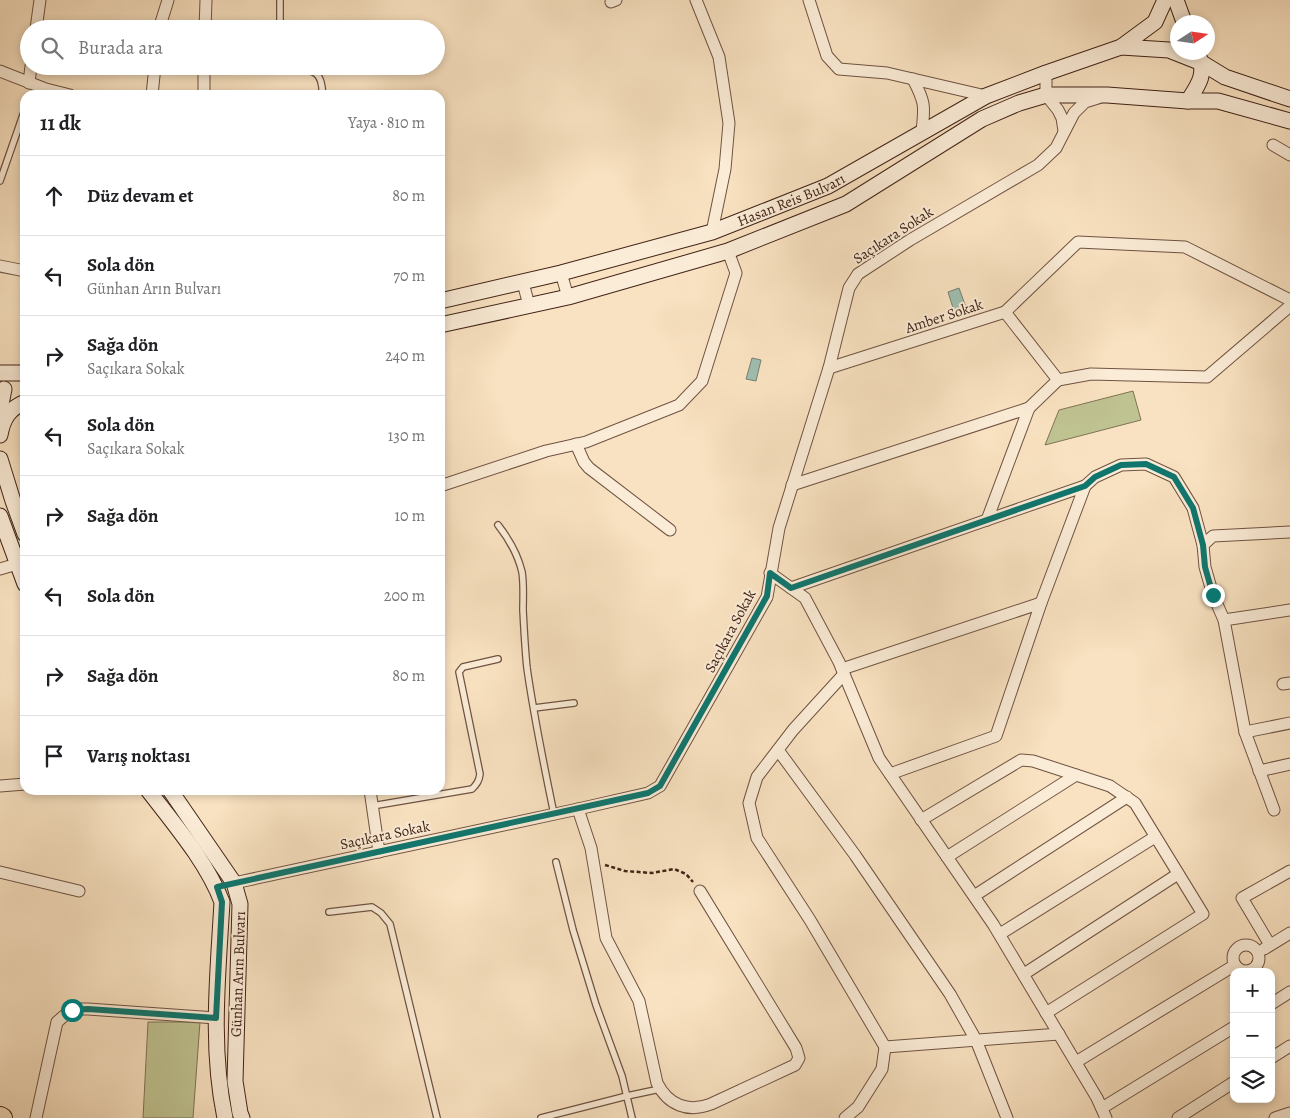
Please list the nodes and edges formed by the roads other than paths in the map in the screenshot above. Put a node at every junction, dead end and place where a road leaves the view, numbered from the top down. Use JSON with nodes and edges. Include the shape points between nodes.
{"nodes":[{"id":1,"x":40,"y":0,"type":"edge"},
{"id":2,"x":168,"y":0,"type":"edge"},
{"id":3,"x":206,"y":0,"type":"edge"},
{"id":4,"x":280,"y":0,"type":"edge"},
{"id":5,"x":696,"y":0,"type":"edge"},
{"id":6,"x":809,"y":0,"type":"edge"},
{"id":7,"x":1165,"y":0,"type":"edge"},
{"id":8,"x":1176,"y":0,"type":"edge"},
{"id":9,"x":1181,"y":15,"type":"edge"},
{"id":10,"x":37,"y":20,"type":"edge"},
{"id":11,"x":162,"y":20,"type":"edge"},
{"id":12,"x":205,"y":20,"type":"edge"},
{"id":13,"x":280,"y":20,"type":"edge"},
{"id":14,"x":1121,"y":47,"type":"junction"},
{"id":15,"x":1170,"y":50,"type":"edge"},
{"id":16,"x":1200,"y":60,"type":"edge"},
{"id":17,"x":1203,"y":60,"type":"edge"},
{"id":18,"x":0,"y":71,"type":"edge"},
{"id":19,"x":1046,"y":72,"type":"junction"},
{"id":20,"x":30,"y":75,"type":"edge"},
{"id":21,"x":154,"y":75,"type":"edge"},
{"id":22,"x":204,"y":75,"type":"edge"},
{"id":23,"x":317,"y":75,"type":"edge"},
{"id":24,"x":914,"y":79,"type":"junction"},
{"id":25,"x":29,"y":83,"type":"junction"},
{"id":26,"x":50,"y":90,"type":"edge"},
{"id":27,"x":153,"y":90,"type":"edge"},
{"id":28,"x":204,"y":90,"type":"edge"},
{"id":29,"x":322,"y":90,"type":"edge"},
{"id":30,"x":1046,"y":95,"type":"junction"},
{"id":31,"x":1108,"y":95,"type":"junction"},
{"id":32,"x":986,"y":96,"type":"junction"},
{"id":33,"x":1290,"y":99,"type":"edge"},
{"id":34,"x":1188,"y":101,"type":"junction"},
{"id":35,"x":1290,"y":121,"type":"edge"},
{"id":36,"x":20,"y":124,"type":"edge"},
{"id":37,"x":922,"y":131,"type":"junction"},
{"id":38,"x":1064,"y":131,"type":"junction"},
{"id":39,"x":1273,"y":145,"type":"dead end"},
{"id":40,"x":1290,"y":155,"type":"edge"},
{"id":41,"x":0,"y":182,"type":"edge"},
{"id":42,"x":712,"y":232,"type":"junction"},
{"id":43,"x":728,"y":251,"type":"junction"},
{"id":44,"x":0,"y":266,"type":"edge"},
{"id":45,"x":20,"y":270,"type":"edge"},
{"id":46,"x":561,"y":273,"type":"junction"},
{"id":47,"x":523,"y":283,"type":"junction"},
{"id":48,"x":568,"y":297,"type":"junction"},
{"id":49,"x":445,"y":300,"type":"edge"},
{"id":50,"x":1290,"y":300,"type":"edge"},
{"id":51,"x":529,"y":305,"type":"junction"},
{"id":52,"x":1290,"y":306,"type":"edge"},
{"id":53,"x":1005,"y":312,"type":"junction"},
{"id":54,"x":445,"y":324,"type":"edge"},
{"id":55,"x":829,"y":368,"type":"junction"},
{"id":56,"x":0,"y":373,"type":"edge"},
{"id":57,"x":20,"y":373,"type":"edge"},
{"id":58,"x":1058,"y":380,"type":"junction"},
{"id":59,"x":1,"y":397,"type":"edge"},
{"id":60,"x":20,"y":400,"type":"edge"},
{"id":61,"x":20,"y":404,"type":"edge"},
{"id":62,"x":1028,"y":408,"type":"junction"},
{"id":63,"x":0,"y":435,"type":"edge"},
{"id":64,"x":576,"y":444,"type":"junction"},
{"id":65,"x":0,"y":459,"type":"edge"},
{"id":66,"x":445,"y":484,"type":"edge"},
{"id":67,"x":792,"y":485,"type":"junction"},
{"id":68,"x":1085,"y":486,"type":"junction"},
{"id":69,"x":0,"y":516,"type":"edge"},
{"id":70,"x":20,"y":520,"type":"edge"},
{"id":71,"x":987,"y":520,"type":"junction"},
{"id":72,"x":498,"y":525,"type":"dead end"},
{"id":73,"x":670,"y":530,"type":"dead end"},
{"id":74,"x":1290,"y":532,"type":"edge"},
{"id":75,"x":1203,"y":545,"type":"junction"},
{"id":76,"x":17,"y":564,"type":"junction"},
{"id":77,"x":0,"y":570,"type":"edge"},
{"id":78,"x":20,"y":572,"type":"edge"},
{"id":79,"x":770,"y":573,"type":"junction"},
{"id":80,"x":791,"y":588,"type":"junction"},
{"id":81,"x":1041,"y":603,"type":"junction"},
{"id":82,"x":1290,"y":610,"type":"edge"},
{"id":83,"x":1224,"y":620,"type":"junction"},
{"id":84,"x":498,"y":659,"type":"dead end"},
{"id":85,"x":843,"y":672,"type":"junction"},
{"id":86,"x":574,"y":703,"type":"dead end"},
{"id":87,"x":534,"y":708,"type":"junction"},
{"id":88,"x":1290,"y":723,"type":"edge"},
{"id":89,"x":1245,"y":732,"type":"junction"},
{"id":90,"x":778,"y":750,"type":"junction"},
{"id":91,"x":1290,"y":764,"type":"edge"},
{"id":92,"x":1260,"y":770,"type":"junction"},
{"id":93,"x":890,"y":774,"type":"junction"},
{"id":94,"x":1076,"y":775,"type":"junction"},
{"id":95,"x":20,"y":784,"type":"edge"},
{"id":96,"x":0,"y":786,"type":"edge"},
{"id":97,"x":445,"y":794,"type":"edge"},
{"id":98,"x":152,"y":795,"type":"edge"},
{"id":99,"x":173,"y":795,"type":"edge"},
{"id":100,"x":371,"y":795,"type":"edge"},
{"id":101,"x":437,"y":795,"type":"edge"},
{"id":102,"x":1126,"y":797,"type":"junction"},
{"id":103,"x":372,"y":806,"type":"junction"},
{"id":104,"x":578,"y":809,"type":"junction"},
{"id":105,"x":1274,"y":810,"type":"dead end"},
{"id":106,"x":554,"y":814,"type":"junction"},
{"id":107,"x":921,"y":820,"type":"junction"},
{"id":108,"x":1155,"y":837,"type":"junction"},
{"id":109,"x":379,"y":852,"type":"junction"},
{"id":110,"x":947,"y":857,"type":"junction"},
{"id":111,"x":556,"y":862,"type":"dead end"},
{"id":112,"x":1290,"y":871,"type":"edge"},
{"id":113,"x":0,"y":872,"type":"edge"},
{"id":114,"x":1178,"y":874,"type":"junction"},
{"id":115,"x":234,"y":883,"type":"junction"},
{"id":116,"x":217,"y":887,"type":"junction"},
{"id":117,"x":79,"y":891,"type":"dead end"},
{"id":118,"x":700,"y":891,"type":"road end"},
{"id":119,"x":974,"y":896,"type":"junction"},
{"id":120,"x":329,"y":912,"type":"dead end"},
{"id":121,"x":1290,"y":933,"type":"edge"},
{"id":122,"x":1000,"y":934,"type":"junction"},
{"id":123,"x":1270,"y":945,"type":"junction"},
{"id":124,"x":1258,"y":953,"type":"junction"},
{"id":125,"x":1235,"y":965,"type":"junction"},
{"id":126,"x":1024,"y":974,"type":"junction"},
{"id":127,"x":1290,"y":992,"type":"edge"},
{"id":128,"x":1275,"y":1001,"type":"edge"},
{"id":129,"x":1046,"y":1012,"type":"junction"},
{"id":130,"x":216,"y":1018,"type":"junction"},
{"id":131,"x":1230,"y":1030,"type":"edge"},
{"id":132,"x":1059,"y":1034,"type":"junction"},
{"id":133,"x":976,"y":1040,"type":"junction"},
{"id":134,"x":1290,"y":1046,"type":"edge"},
{"id":135,"x":885,"y":1047,"type":"junction"},
{"id":136,"x":1275,"y":1055,"type":"edge"},
{"id":137,"x":1076,"y":1062,"type":"junction"},
{"id":138,"x":1230,"y":1085,"type":"edge"},
{"id":139,"x":660,"y":1090,"type":"junction"},
{"id":140,"x":627,"y":1096,"type":"junction"},
{"id":141,"x":1104,"y":1113,"type":"edge"},
{"id":142,"x":1290,"y":1113,"type":"edge"},
{"id":143,"x":36,"y":1118,"type":"edge"},
{"id":144,"x":225,"y":1118,"type":"edge"},
{"id":145,"x":242,"y":1118,"type":"edge"},
{"id":146,"x":437,"y":1118,"type":"edge"},
{"id":147,"x":541,"y":1118,"type":"edge"},
{"id":148,"x":632,"y":1118,"type":"edge"},
{"id":149,"x":845,"y":1118,"type":"edge"},
{"id":150,"x":1007,"y":1118,"type":"edge"},
{"id":151,"x":1178,"y":1118,"type":"edge"},
{"id":152,"x":1276,"y":1118,"type":"edge"}],
"edges":[{"from":1,"to":10,"type":"street"},
{"from":2,"to":11,"type":"street"},
{"from":3,"to":12,"type":"street"},
{"from":4,"to":13,"type":"lane"},
{"from":5,"to":42,"type":"street","via":[[719,57],[729,123],[725,169]]},
{"from":6,"to":24,"type":"street","via":[[827,56],[839,69]]},
{"from":7,"to":14,"type":"main road","via":[[1155,22]]},
{"from":8,"to":9,"type":"main road"},
{"from":14,"to":15,"type":"main road"},
{"from":14,"to":19,"type":"main road","name":"Hasan Reis Bulvarı"},
{"from":16,"to":34,"type":"main road","via":[[1200,82]]},
{"from":17,"to":33,"type":"main road","via":[[1225,77]]},
{"from":18,"to":25,"type":"street"},
{"from":19,"to":30,"type":"street"},
{"from":19,"to":32,"type":"main road","name":"Hasan Reis Bulvarı"},
{"from":20,"to":25,"type":"street"},
{"from":21,"to":27,"type":"street"},
{"from":22,"to":28,"type":"street"},
{"from":23,"to":29,"type":"lane"},
{"from":24,"to":32,"type":"street"},
{"from":24,"to":37,"type":"street","via":[[925,108]]},
{"from":25,"to":26,"type":"street"},
{"from":30,"to":31,"type":"main road","name":"Hasan Reis Bulvarı"},
{"from":30,"to":38,"type":"street","via":[[1058,110]]},
{"from":30,"to":43,"type":"main road","name":"Hasan Reis Bulvarı","via":[[982,119],[846,204]]},
{"from":31,"to":34,"type":"main road","name":"Hasan Reis Bulvarı"},
{"from":31,"to":38,"type":"street","name":"Saçıkara Sokak","via":[[1085,102]]},
{"from":32,"to":37,"type":"main road","name":"Hasan Reis Bulvarı"},
{"from":34,"to":35,"type":"main road","name":"Hasan Reis Bulvarı","via":[[1218,101]]},
{"from":36,"to":41,"type":"lane"},
{"from":37,"to":42,"type":"main road","name":"Hasan Reis Bulvarı","via":[[828,186]]},
{"from":38,"to":55,"type":"street","name":"Saçıkara Sokak","via":[[1056,148],[1038,165],[858,274],[849,288]]},
{"from":39,"to":40,"type":"street"},
{"from":42,"to":46,"type":"main road","name":"Hasan Reis Bulvarı"},
{"from":43,"to":48,"type":"main road","name":"Hasan Reis Bulvarı"},
{"from":43,"to":64,"type":"street","via":[[736,273],[702,381],[679,405]]},
{"from":44,"to":45,"type":"street"},
{"from":46,"to":47,"type":"main road","name":"Hasan Reis Bulvarı"},
{"from":46,"to":48,"type":"street"},
{"from":47,"to":49,"type":"main road","name":"Hasan Reis Bulvarı"},
{"from":47,"to":51,"type":"street"},
{"from":48,"to":51,"type":"main road","name":"Hasan Reis Bulvarı"},
{"from":50,"to":53,"type":"street","via":[[1186,247],[1078,242]]},
{"from":51,"to":54,"type":"main road","name":"Hasan Reis Bulvarı"},
{"from":52,"to":58,"type":"street","via":[[1207,377],[1091,374]]},
{"from":53,"to":55,"type":"street","name":"Amber Sokak"},
{"from":53,"to":58,"type":"street","name":"Amber Sokak"},
{"from":55,"to":67,"type":"street","name":"Saçıkara Sokak"},
{"from":56,"to":57,"type":"main road"},
{"from":58,"to":62,"type":"street"},
{"from":59,"to":60,"type":"main road"},
{"from":61,"to":63,"type":"main road","via":[[7,414]]},
{"from":62,"to":67,"type":"street"},
{"from":62,"to":71,"type":"street"},
{"from":64,"to":66,"type":"street"},
{"from":64,"to":73,"type":"street","via":[[588,468]]},
{"from":65,"to":70,"type":"main road"},
{"from":67,"to":79,"type":"street","name":"Saçıkara Sokak"},
{"from":68,"to":71,"type":"street"},
{"from":68,"to":75,"type":"street","via":[[1095,477],[1121,465],[1146,464],[1174,477],[1193,508]]},
{"from":68,"to":81,"type":"street"},
{"from":69,"to":76,"type":"main road"},
{"from":71,"to":80,"type":"street"},
{"from":72,"to":87,"type":"lane","via":[[512,546],[522,573],[525,645]]},
{"from":74,"to":75,"type":"street","via":[[1213,536]]},
{"from":75,"to":83,"type":"street","via":[[1205,567]]},
{"from":76,"to":77,"type":"street"},
{"from":76,"to":78,"type":"main road"},
{"from":79,"to":80,"type":"street"},
{"from":79,"to":104,"type":"street","name":"Saçıkara Sokak","via":[[767,596],[660,786],[648,793]]},
{"from":80,"to":85,"type":"street","via":[[805,598]]},
{"from":81,"to":85,"type":"street"},
{"from":81,"to":93,"type":"street","via":[[996,736]]},
{"from":82,"to":83,"type":"street"},
{"from":83,"to":89,"type":"street"},
{"from":84,"to":97,"type":"lane","via":[[463,668],[459,672],[480,774],[472,789]]},
{"from":85,"to":90,"type":"street"},
{"from":85,"to":93,"type":"street","via":[[879,758]]},
{"from":86,"to":87,"type":"lane"},
{"from":87,"to":106,"type":"lane"},
{"from":88,"to":89,"type":"street"},
{"from":89,"to":92,"type":"street"},
{"from":90,"to":133,"type":"street","via":[[950,994]]},
{"from":90,"to":135,"type":"street","via":[[757,777],[749,803],[757,838]]},
{"from":91,"to":92,"type":"street"},
{"from":92,"to":105,"type":"street"},
{"from":93,"to":107,"type":"street"},
{"from":94,"to":102,"type":"street","via":[[1110,786]]},
{"from":94,"to":107,"type":"street","via":[[1021,760]]},
{"from":94,"to":110,"type":"street"},
{"from":95,"to":96,"type":"street"},
{"from":98,"to":116,"type":"main road","name":"Günhan Arın Bulvarı"},
{"from":99,"to":115,"type":"main road","name":"Günhan Arın Bulvarı"},
{"from":100,"to":103,"type":"street"},
{"from":101,"to":103,"type":"lane"},
{"from":102,"to":108,"type":"street","via":[[1135,803]]},
{"from":102,"to":119,"type":"street"},
{"from":103,"to":109,"type":"street"},
{"from":104,"to":106,"type":"street","name":"Saçıkara Sokak"},
{"from":104,"to":139,"type":"street","via":[[592,848],[606,938],[639,1001]]},
{"from":106,"to":109,"type":"street","name":"Saçıkara Sokak"},
{"from":107,"to":110,"type":"street"},
{"from":108,"to":114,"type":"street"},
{"from":108,"to":122,"type":"street"},
{"from":109,"to":115,"type":"street","name":"Saçıkara Sokak"},
{"from":110,"to":119,"type":"street"},
{"from":111,"to":140,"type":"lane","via":[[573,930]]},
{"from":112,"to":123,"type":"street","via":[[1242,898]]},
{"from":113,"to":117,"type":"street"},
{"from":114,"to":126,"type":"street"},
{"from":114,"to":129,"type":"street","via":[[1203,914]]},
{"from":115,"to":116,"type":"main road"},
{"from":115,"to":145,"type":"main road","name":"Günhan Arın Bulvarı","via":[[240,904],[235,1081]]},
{"from":116,"to":130,"type":"main road","name":"Günhan Arın Bulvarı","via":[[222,902]]},
{"from":118,"to":139,"type":"street","via":[[796,1048],[799,1058],[795,1065],[705,1106],[690,1108],[677,1104]]},
{"from":119,"to":122,"type":"street"},
{"from":120,"to":146,"type":"lane","via":[[372,907],[390,924]]},
{"from":121,"to":123,"type":"street"},
{"from":122,"to":126,"type":"street"},
{"from":123,"to":124,"type":"street"},
{"from":124,"to":125,"type":"street","via":[[1257,965],[1250,970],[1241,970]]},
{"from":124,"to":125,"type":"street","via":[[1252,946],[1240,946],[1234,952]]},
{"from":125,"to":137,"type":"street"},
{"from":126,"to":129,"type":"street"},
{"from":127,"to":128,"type":"street"},
{"from":129,"to":132,"type":"street"},
{"from":130,"to":143,"type":"street","via":[[72,1010],[58,1022]]},
{"from":130,"to":144,"type":"main road","name":"Günhan Arın Bulvarı","via":[[220,1093]]},
{"from":131,"to":141,"type":"street"},
{"from":132,"to":133,"type":"street"},
{"from":132,"to":137,"type":"street"},
{"from":133,"to":135,"type":"street"},
{"from":133,"to":150,"type":"street"},
{"from":134,"to":136,"type":"street"},
{"from":135,"to":149,"type":"street","via":[[882,1069],[858,1107]]},
{"from":137,"to":141,"type":"street"},
{"from":138,"to":151,"type":"street"},
{"from":139,"to":140,"type":"lane"},
{"from":140,"to":147,"type":"lane"},
{"from":140,"to":148,"type":"lane"},
{"from":142,"to":152,"type":"street"}]}
